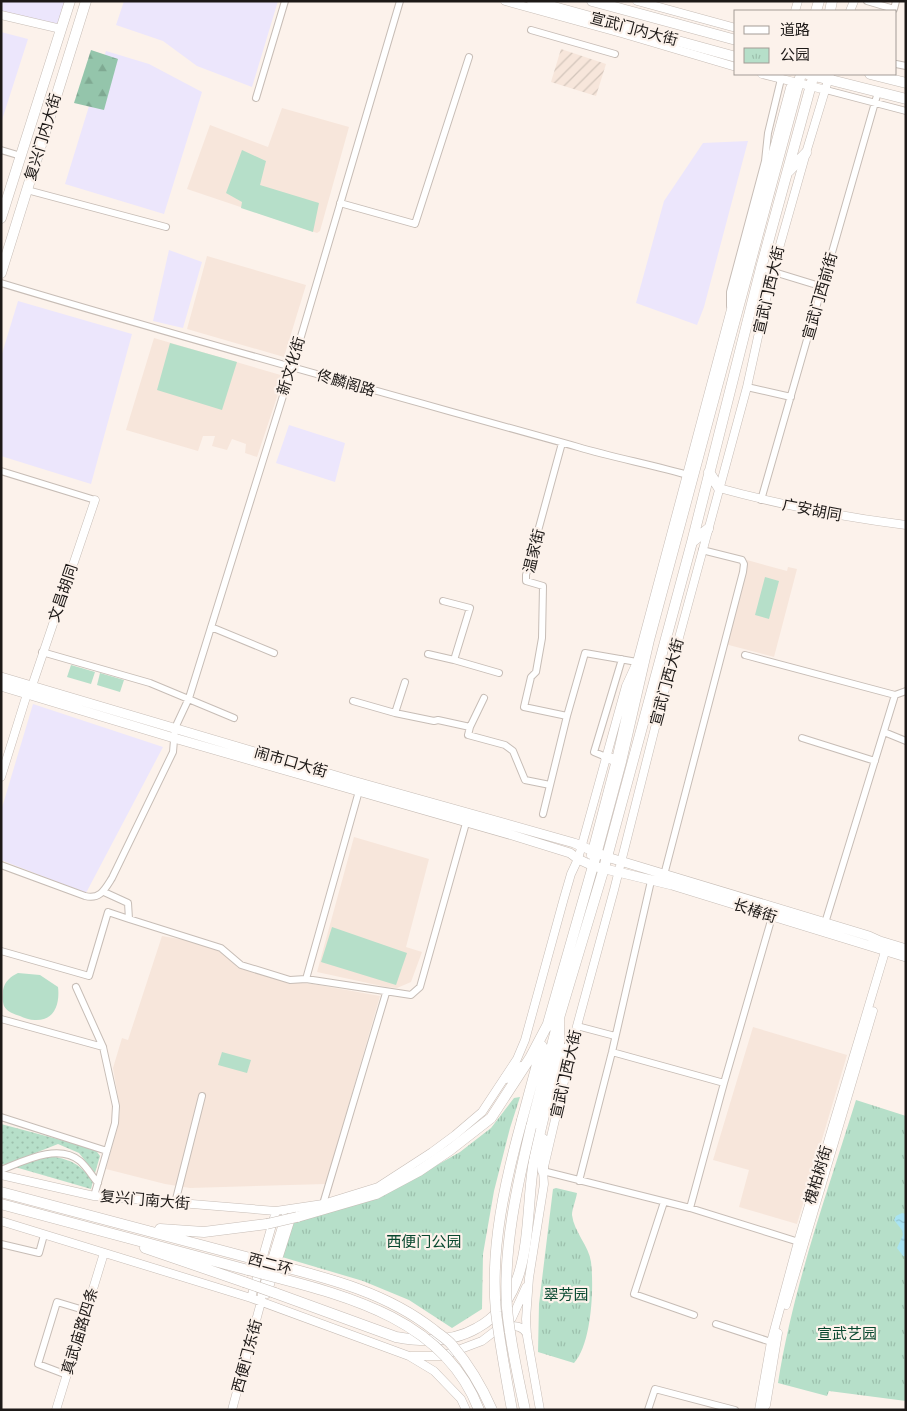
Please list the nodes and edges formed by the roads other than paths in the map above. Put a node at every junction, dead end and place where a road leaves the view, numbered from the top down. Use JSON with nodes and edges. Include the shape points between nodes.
{"nodes":[{"id":1,"x":70,"y":1,"type":"edge"},
{"id":2,"x":86,"y":1,"type":"edge"},
{"id":3,"x":285,"y":1,"type":"edge"},
{"id":4,"x":400,"y":1,"type":"edge"},
{"id":5,"x":505,"y":1,"type":"edge"},
{"id":6,"x":532,"y":1,"type":"edge"},
{"id":7,"x":592,"y":1,"type":"edge"},
{"id":8,"x":637,"y":1,"type":"edge"},
{"id":9,"x":867,"y":1,"type":"edge"},
{"id":10,"x":896,"y":1,"type":"edge"},
{"id":11,"x":649,"y":4,"type":"junction"},
{"id":12,"x":1,"y":15,"type":"edge"},
{"id":13,"x":658,"y":19,"type":"junction"},
{"id":14,"x":734,"y":27,"type":"edge"},
{"id":15,"x":62,"y":29,"type":"junction"},
{"id":16,"x":531,"y":30,"type":"dead end"},
{"id":17,"x":734,"y":39,"type":"edge"},
{"id":18,"x":615,"y":54,"type":"dead end"},
{"id":19,"x":734,"y":56,"type":"edge"},
{"id":20,"x":469,"y":57,"type":"dead end"},
{"id":21,"x":734,"y":66,"type":"edge"},
{"id":22,"x":811,"y":75,"type":"edge"},
{"id":23,"x":874,"y":75,"type":"edge"},
{"id":24,"x":781,"y":76,"type":"edge"},
{"id":25,"x":830,"y":76,"type":"edge"},
{"id":26,"x":796,"y":82,"type":"edge"},
{"id":27,"x":906,"y":83,"type":"edge"},
{"id":28,"x":810,"y":86,"type":"junction"},
{"id":29,"x":826,"y":90,"type":"junction"},
{"id":30,"x":877,"y":97,"type":"junction"},
{"id":31,"x":256,"y":98,"type":"dead end"},
{"id":32,"x":906,"y":99,"type":"edge"},
{"id":33,"x":906,"y":110,"type":"edge"},
{"id":34,"x":1,"y":150,"type":"edge"},
{"id":35,"x":806,"y":154,"type":"junction"},
{"id":36,"x":21,"y":156,"type":"junction"},
{"id":37,"x":788,"y":171,"type":"junction"},
{"id":38,"x":27,"y":190,"type":"junction"},
{"id":39,"x":340,"y":203,"type":"junction"},
{"id":40,"x":1,"y":218,"type":"edge"},
{"id":41,"x":166,"y":227,"type":"dead end"},
{"id":42,"x":761,"y":268,"type":"junction"},
{"id":43,"x":1,"y":273,"type":"edge"},
{"id":44,"x":772,"y":273,"type":"junction"},
{"id":45,"x":1,"y":283,"type":"edge"},
{"id":46,"x":823,"y":287,"type":"junction"},
{"id":47,"x":733,"y":316,"type":"junction"},
{"id":48,"x":292,"y":367,"type":"junction"},
{"id":49,"x":747,"y":387,"type":"junction"},
{"id":50,"x":791,"y":397,"type":"junction"},
{"id":51,"x":562,"y":443,"type":"junction"},
{"id":52,"x":1,"y":471,"type":"edge"},
{"id":53,"x":709,"y":472,"type":"junction"},
{"id":54,"x":689,"y":475,"type":"junction"},
{"id":55,"x":719,"y":488,"type":"junction"},
{"id":56,"x":95,"y":500,"type":"joint"},
{"id":57,"x":761,"y":500,"type":"junction"},
{"id":58,"x":906,"y":525,"type":"edge"},
{"id":59,"x":708,"y":529,"type":"junction"},
{"id":60,"x":692,"y":542,"type":"junction"},
{"id":61,"x":702,"y":550,"type":"junction"},
{"id":62,"x":442,"y":601,"type":"dead end"},
{"id":63,"x":210,"y":628,"type":"junction"},
{"id":64,"x":649,"y":640,"type":"junction"},
{"id":65,"x":42,"y":652,"type":"junction"},
{"id":66,"x":274,"y":653,"type":"dead end"},
{"id":67,"x":428,"y":654,"type":"dead end"},
{"id":68,"x":745,"y":655,"type":"dead end"},
{"id":69,"x":622,"y":659,"type":"junction"},
{"id":70,"x":454,"y":660,"type":"junction"},
{"id":71,"x":637,"y":662,"type":"junction"},
{"id":72,"x":500,"y":673,"type":"dead end"},
{"id":73,"x":1,"y":677,"type":"edge"},
{"id":74,"x":405,"y":682,"type":"dead end"},
{"id":75,"x":1,"y":686,"type":"edge"},
{"id":76,"x":30,"y":690,"type":"junction"},
{"id":77,"x":906,"y":690,"type":"edge"},
{"id":78,"x":895,"y":695,"type":"junction"},
{"id":79,"x":189,"y":698,"type":"junction"},
{"id":80,"x":484,"y":698,"type":"dead end"},
{"id":81,"x":353,"y":701,"type":"dead end"},
{"id":82,"x":396,"y":713,"type":"junction"},
{"id":83,"x":567,"y":716,"type":"junction"},
{"id":84,"x":234,"y":718,"type":"dead end"},
{"id":85,"x":470,"y":727,"type":"junction"},
{"id":86,"x":175,"y":728,"type":"junction"},
{"id":87,"x":884,"y":732,"type":"junction"},
{"id":88,"x":174,"y":738,"type":"junction"},
{"id":89,"x":802,"y":738,"type":"dead end"},
{"id":90,"x":906,"y":741,"type":"edge"},
{"id":91,"x":606,"y":757,"type":"junction"},
{"id":92,"x":619,"y":761,"type":"junction"},
{"id":93,"x":875,"y":761,"type":"junction"},
{"id":94,"x":1,"y":777,"type":"edge"},
{"id":95,"x":550,"y":785,"type":"junction"},
{"id":96,"x":359,"y":791,"type":"junction"},
{"id":97,"x":544,"y":814,"type":"dead end"},
{"id":98,"x":466,"y":823,"type":"junction"},
{"id":99,"x":581,"y":847,"type":"junction"},
{"id":100,"x":594,"y":852,"type":"junction"},
{"id":101,"x":607,"y":857,"type":"junction"},
{"id":102,"x":578,"y":859,"type":"junction"},
{"id":103,"x":621,"y":862,"type":"junction"},
{"id":104,"x":1,"y":865,"type":"edge"},
{"id":105,"x":593,"y":866,"type":"junction"},
{"id":106,"x":604,"y":868,"type":"junction"},
{"id":107,"x":619,"y":872,"type":"junction"},
{"id":108,"x":664,"y":875,"type":"junction"},
{"id":109,"x":651,"y":880,"type":"junction"},
{"id":110,"x":104,"y":892,"type":"junction"},
{"id":111,"x":772,"y":917,"type":"junction"},
{"id":112,"x":129,"y":918,"type":"junction"},
{"id":113,"x":825,"y":923,"type":"junction"},
{"id":114,"x":889,"y":948,"type":"junction"},
{"id":115,"x":906,"y":949,"type":"edge"},
{"id":116,"x":1,"y":951,"type":"edge"},
{"id":117,"x":906,"y":957,"type":"edge"},
{"id":118,"x":306,"y":979,"type":"junction"},
{"id":119,"x":76,"y":988,"type":"dead end"},
{"id":120,"x":386,"y":993,"type":"junction"},
{"id":121,"x":1,"y":1019,"type":"edge"},
{"id":122,"x":554,"y":1020,"type":"junction"},
{"id":123,"x":577,"y":1026,"type":"junction"},
{"id":124,"x":615,"y":1036,"type":"junction"},
{"id":125,"x":574,"y":1042,"type":"junction"},
{"id":126,"x":103,"y":1046,"type":"junction"},
{"id":127,"x":612,"y":1052,"type":"junction"},
{"id":128,"x":558,"y":1056,"type":"junction"},
{"id":129,"x":530,"y":1058,"type":"junction"},
{"id":130,"x":506,"y":1078,"type":"junction"},
{"id":131,"x":724,"y":1083,"type":"junction"},
{"id":132,"x":202,"y":1096,"type":"dead end"},
{"id":133,"x":1,"y":1117,"type":"edge"},
{"id":134,"x":543,"y":1120,"type":"junction"},
{"id":135,"x":108,"y":1151,"type":"junction"},
{"id":136,"x":1,"y":1170,"type":"edge"},
{"id":137,"x":543,"y":1171,"type":"junction"},
{"id":138,"x":1,"y":1175,"type":"edge"},
{"id":139,"x":579,"y":1181,"type":"junction"},
{"id":140,"x":98,"y":1183,"type":"junction"},
{"id":141,"x":1,"y":1187,"type":"edge"},
{"id":142,"x":1,"y":1192,"type":"edge"},
{"id":143,"x":94,"y":1196,"type":"junction"},
{"id":144,"x":21,"y":1197,"type":"junction"},
{"id":145,"x":664,"y":1202,"type":"junction"},
{"id":146,"x":175,"y":1203,"type":"junction"},
{"id":147,"x":323,"y":1204,"type":"junction"},
{"id":148,"x":1,"y":1205,"type":"edge"},
{"id":149,"x":690,"y":1208,"type":"junction"},
{"id":150,"x":290,"y":1209,"type":"junction"},
{"id":151,"x":276,"y":1211,"type":"junction"},
{"id":152,"x":1,"y":1222,"type":"edge"},
{"id":153,"x":127,"y":1225,"type":"junction"},
{"id":154,"x":110,"y":1233,"type":"junction"},
{"id":155,"x":44,"y":1235,"type":"junction"},
{"id":156,"x":801,"y":1243,"type":"junction"},
{"id":157,"x":1,"y":1244,"type":"edge"},
{"id":158,"x":104,"y":1253,"type":"junction"},
{"id":159,"x":529,"y":1278,"type":"junction"},
{"id":160,"x":252,"y":1298,"type":"junction"},
{"id":161,"x":261,"y":1302,"type":"junction"},
{"id":162,"x":87,"y":1311,"type":"junction"},
{"id":163,"x":694,"y":1315,"type":"dead end"},
{"id":164,"x":716,"y":1324,"type":"dead end"},
{"id":165,"x":502,"y":1326,"type":"junction"},
{"id":166,"x":527,"y":1336,"type":"junction"},
{"id":167,"x":771,"y":1342,"type":"junction"},
{"id":168,"x":409,"y":1356,"type":"junction"},
{"id":169,"x":67,"y":1375,"type":"junction"},
{"id":170,"x":56,"y":1410,"type":"edge"},
{"id":171,"x":232,"y":1410,"type":"edge"},
{"id":172,"x":466,"y":1410,"type":"edge"},
{"id":173,"x":479,"y":1410,"type":"edge"},
{"id":174,"x":492,"y":1410,"type":"edge"},
{"id":175,"x":512,"y":1410,"type":"edge"},
{"id":176,"x":525,"y":1410,"type":"edge"},
{"id":177,"x":540,"y":1410,"type":"edge"},
{"id":178,"x":648,"y":1410,"type":"edge"},
{"id":179,"x":735,"y":1410,"type":"edge"},
{"id":180,"x":761,"y":1410,"type":"edge"}],
"edges":[{"from":1,"to":15,"type":"main road","name":"复兴门内大街"},
{"from":2,"to":38,"type":"main road","name":"复兴门内大街"},
{"from":3,"to":31,"type":"street"},
{"from":4,"to":39,"type":"street","name":"新文化街"},
{"from":5,"to":21,"type":"street"},
{"from":6,"to":19,"type":"main road","name":"宣武门内大街"},
{"from":7,"to":13,"type":"main road","name":"宣武门内大街"},
{"from":8,"to":11,"type":"street"},
{"from":9,"to":10,"type":"street","via":[[894,10]]},
{"from":11,"to":13,"type":"street"},
{"from":11,"to":14,"type":"street"},
{"from":12,"to":15,"type":"street"},
{"from":13,"to":17,"type":"main road","name":"宣武门内大街"},
{"from":15,"to":36,"type":"main road","name":"复兴门内大街"},
{"from":16,"to":18,"type":"street"},
{"from":20,"to":39,"type":"street","via":[[415,224]]},
{"from":22,"to":28,"type":"main road","name":"宣武门西大街"},
{"from":23,"to":27,"type":"main road"},
{"from":24,"to":26,"type":"street"},
{"from":24,"to":47,"type":"street","name":"宣武门西大街","via":[[768,133],[766,161],[730,292]]},
{"from":25,"to":29,"type":"street","name":"宣武门西大街"},
{"from":25,"to":30,"type":"main road"},
{"from":26,"to":28,"type":"street"},
{"from":26,"to":47,"type":"main road","name":"宣武门西大街"},
{"from":28,"to":29,"type":"street"},
{"from":28,"to":37,"type":"main road","name":"宣武门西大街"},
{"from":29,"to":30,"type":"street"},
{"from":29,"to":35,"type":"street","name":"宣武门西大街"},
{"from":30,"to":32,"type":"main road"},
{"from":30,"to":33,"type":"street"},
{"from":30,"to":46,"type":"street","name":"宣武门西前街"},
{"from":34,"to":36,"type":"street"},
{"from":35,"to":37,"type":"main road"},
{"from":35,"to":44,"type":"street","name":"宣武门西大街"},
{"from":36,"to":40,"type":"main road","name":"复兴门内大街"},
{"from":37,"to":42,"type":"main road","name":"宣武门西大街"},
{"from":38,"to":41,"type":"street"},
{"from":38,"to":43,"type":"main road","name":"复兴门内大街"},
{"from":39,"to":48,"type":"street","name":"新文化街"},
{"from":42,"to":44,"type":"street"},
{"from":42,"to":53,"type":"main road","name":"宣武门西大街"},
{"from":44,"to":46,"type":"street"},
{"from":44,"to":49,"type":"street","name":"宣武门西大街"},
{"from":45,"to":48,"type":"street","name":"佟麟阁路"},
{"from":46,"to":50,"type":"street","name":"宣武门西前街"},
{"from":47,"to":54,"type":"main road","name":"宣武门西大街"},
{"from":48,"to":51,"type":"street","name":"佟麟阁路"},
{"from":48,"to":63,"type":"street","name":"新文化街"},
{"from":49,"to":50,"type":"street"},
{"from":49,"to":55,"type":"street","name":"宣武门西大街"},
{"from":50,"to":57,"type":"street","name":"宣武门西前街"},
{"from":51,"to":54,"type":"street","name":"佟麟阁路"},
{"from":51,"to":83,"type":"street","name":"温家街","via":[[526,575],[526,581],[543,586],[542,638],[536,672],[531,677],[524,707]]},
{"from":52,"to":56,"type":"street"},
{"from":53,"to":55,"type":"main road"},
{"from":53,"to":60,"type":"main road","name":"宣武门西大街"},
{"from":54,"to":64,"type":"main road","name":"宣武门西大街"},
{"from":54,"to":71,"type":"street","name":"宣武门西大街"},
{"from":55,"to":57,"type":"street","name":"广安胡同"},
{"from":55,"to":59,"type":"street","name":"宣武门西大街"},
{"from":56,"to":65,"type":"street","name":"文昌胡同"},
{"from":57,"to":58,"type":"street","name":"广安胡同"},
{"from":59,"to":60,"type":"main road"},
{"from":59,"to":61,"type":"street","name":"宣武门西大街"},
{"from":60,"to":101,"type":"main road","name":"宣武门西大街"},
{"from":61,"to":103,"type":"street","name":"宣武门西大街"},
{"from":61,"to":108,"type":"street","via":[[742,560],[744,564]]},
{"from":62,"to":70,"type":"street","via":[[470,608]]},
{"from":63,"to":66,"type":"street"},
{"from":63,"to":79,"type":"street","name":"新文化街"},
{"from":64,"to":71,"type":"main road"},
{"from":64,"to":92,"type":"main road","name":"宣武门西大街"},
{"from":65,"to":76,"type":"street","name":"文昌胡同"},
{"from":65,"to":79,"type":"street","via":[[150,682]]},
{"from":67,"to":70,"type":"street"},
{"from":68,"to":78,"type":"street"},
{"from":69,"to":71,"type":"street"},
{"from":69,"to":83,"type":"street","via":[[585,653]]},
{"from":69,"to":91,"type":"street","via":[[594,752]]},
{"from":70,"to":72,"type":"street"},
{"from":71,"to":91,"type":"street","name":"宣武门西大街","via":[[626,686]]},
{"from":71,"to":92,"type":"street","name":"宣武门西大街"},
{"from":73,"to":76,"type":"main road","name":"闹市口大街"},
{"from":74,"to":82,"type":"street"},
{"from":75,"to":76,"type":"main road","name":"闹市口大街"},
{"from":76,"to":86,"type":"main road","name":"闹市口大街"},
{"from":76,"to":88,"type":"main road","name":"闹市口大街"},
{"from":76,"to":94,"type":"street","name":"文昌胡同"},
{"from":77,"to":78,"type":"street"},
{"from":78,"to":87,"type":"street"},
{"from":79,"to":84,"type":"street"},
{"from":79,"to":86,"type":"street","name":"新文化街"},
{"from":80,"to":85,"type":"street"},
{"from":81,"to":82,"type":"street"},
{"from":82,"to":85,"type":"street"},
{"from":83,"to":95,"type":"street"},
{"from":85,"to":95,"type":"street","via":[[468,735],[505,745],[512,751],[525,780]]},
{"from":86,"to":88,"type":"street","name":"新文化街"},
{"from":86,"to":99,"type":"main road","name":"闹市口大街"},
{"from":87,"to":90,"type":"street"},
{"from":87,"to":93,"type":"street"},
{"from":88,"to":96,"type":"main road","name":"闹市口大街"},
{"from":88,"to":110,"type":"street","name":"新文化街","via":[[172,752]]},
{"from":89,"to":93,"type":"street"},
{"from":91,"to":92,"type":"main road"},
{"from":91,"to":99,"type":"street","name":"宣武门西大街"},
{"from":92,"to":100,"type":"main road","name":"宣武门西大街"},
{"from":93,"to":113,"type":"street"},
{"from":95,"to":97,"type":"street"},
{"from":96,"to":98,"type":"main road","name":"闹市口大街"},
{"from":96,"to":118,"type":"street"},
{"from":98,"to":102,"type":"main road","name":"闹市口大街"},
{"from":98,"to":120,"type":"street","via":[[420,987],[411,995]]},
{"from":99,"to":100,"type":"main road","name":"闹市口大街"},
{"from":99,"to":102,"type":"street","name":"宣武门西大街"},
{"from":100,"to":101,"type":"main road","name":"长椿街"},
{"from":100,"to":105,"type":"main road","name":"宣武门西大街"},
{"from":101,"to":103,"type":"main road","name":"长椿街"},
{"from":101,"to":106,"type":"main road","name":"宣武门西大街"},
{"from":102,"to":105,"type":"main road","name":"闹市口大街"},
{"from":102,"to":130,"type":"street","via":[[566,890],[525,1040]]},
{"from":103,"to":107,"type":"street","name":"宣武门西大街"},
{"from":103,"to":108,"type":"main road","name":"长椿街"},
{"from":104,"to":110,"type":"street","via":[[88,897],[95,898]]},
{"from":105,"to":106,"type":"main road","name":"长椿街"},
{"from":105,"to":122,"type":"main road","name":"宣武门西大街"},
{"from":106,"to":107,"type":"main road","name":"长椿街"},
{"from":106,"to":122,"type":"main road","name":"宣武门西大街"},
{"from":107,"to":109,"type":"main road","name":"长椿街"},
{"from":107,"to":123,"type":"street","name":"宣武门西大街"},
{"from":108,"to":113,"type":"main road","name":"长椿街"},
{"from":109,"to":111,"type":"main road","name":"长椿街"},
{"from":109,"to":124,"type":"street"},
{"from":110,"to":112,"type":"street","via":[[128,903]]},
{"from":111,"to":114,"type":"main road","name":"长椿街"},
{"from":111,"to":131,"type":"street"},
{"from":112,"to":116,"type":"street","via":[[108,912],[89,976]]},
{"from":112,"to":118,"type":"street","via":[[222,948],[241,965],[290,980]]},
{"from":113,"to":114,"type":"main road","name":"长椿街","via":[[869,936]]},
{"from":114,"to":115,"type":"main road","name":"长椿街"},
{"from":114,"to":117,"type":"main road","name":"长椿街"},
{"from":114,"to":156,"type":"street","name":"槐柏树街"},
{"from":118,"to":120,"type":"street"},
{"from":119,"to":126,"type":"street"},
{"from":120,"to":147,"type":"street"},
{"from":121,"to":126,"type":"street"},
{"from":122,"to":128,"type":"main road"},
{"from":122,"to":129,"type":"main road"},
{"from":122,"to":175,"type":"main road","name":"宣武门西大街","bridge":true,"via":[[533,1075],[502,1203],[496,1310]]},
{"from":122,"to":176,"type":"main road","name":"宣武门西大街","bridge":true,"via":[[520,1174],[506,1272],[512,1346]]},
{"from":123,"to":124,"type":"street"},
{"from":123,"to":125,"type":"street","name":"宣武门西大街"},
{"from":124,"to":127,"type":"street"},
{"from":125,"to":128,"type":"main road"},
{"from":125,"to":137,"type":"street","name":"宣武门西大街"},
{"from":126,"to":135,"type":"street","via":[[116,1106]]},
{"from":127,"to":131,"type":"street"},
{"from":127,"to":139,"type":"street"},
{"from":128,"to":134,"type":"main road"},
{"from":129,"to":130,"type":"main road"},
{"from":129,"to":153,"type":"main road","bridge":true,"via":[[491,1118],[435,1161],[376,1194],[297,1218],[204,1232]]},
{"from":130,"to":147,"type":"street","via":[[482,1112],[432,1152],[378,1187]]},
{"from":131,"to":149,"type":"street"},
{"from":132,"to":146,"type":"street"},
{"from":133,"to":135,"type":"street"},
{"from":134,"to":137,"type":"main road"},
{"from":134,"to":154,"type":"main road","bridge":true,"via":[[534,1158],[528,1221],[515,1288],[503,1308],[485,1324],[453,1338],[415,1340],[396,1337],[138,1246]]},
{"from":135,"to":140,"type":"street"},
{"from":136,"to":140,"type":"street","via":[[51,1153],[61,1153],[79,1160]]},
{"from":137,"to":139,"type":"street"},
{"from":137,"to":159,"type":"street","name":"宣武门西大街","via":[[544,1184]]},
{"from":138,"to":143,"type":"street","name":"复兴门南大街"},
{"from":139,"to":145,"type":"street"},
{"from":140,"to":143,"type":"street"},
{"from":141,"to":144,"type":"main road"},
{"from":142,"to":144,"type":"main road","name":"西二环"},
{"from":143,"to":146,"type":"street","name":"复兴门南大街"},
{"from":144,"to":153,"type":"main road","name":"西二环"},
{"from":145,"to":149,"type":"street"},
{"from":145,"to":163,"type":"street","via":[[634,1294]]},
{"from":146,"to":151,"type":"street","name":"复兴门南大街"},
{"from":147,"to":150,"type":"street"},
{"from":148,"to":154,"type":"main road","name":"西二环"},
{"from":149,"to":156,"type":"street"},
{"from":150,"to":151,"type":"street","name":"复兴门南大街"},
{"from":150,"to":161,"type":"street","name":"西便门东街"},
{"from":151,"to":160,"type":"street"},
{"from":152,"to":155,"type":"street"},
{"from":153,"to":174,"type":"main road","name":"西二环","bridge":true,"via":[[354,1287],[384,1299],[416,1317],[451,1344],[484,1392]]},
{"from":154,"to":173,"type":"main road","name":"西二环","bridge":true,"via":[[325,1290],[385,1312],[412,1328],[441,1352],[474,1397]]},
{"from":155,"to":157,"type":"street","via":[[39,1253]]},
{"from":155,"to":158,"type":"street"},
{"from":156,"to":167,"type":"street","name":"槐柏树街"},
{"from":156,"to":180,"type":"street","name":"槐柏树街","via":[[778,1335],[766,1405]]},
{"from":158,"to":160,"type":"street"},
{"from":158,"to":162,"type":"street","name":"真武庙路四条"},
{"from":159,"to":165,"type":"street","name":"宣武门西大街","via":[[512,1318]]},
{"from":159,"to":166,"type":"street","name":"宣武门西大街"},
{"from":160,"to":161,"type":"street"},
{"from":161,"to":168,"type":"street","name":"宣武门西大街"},
{"from":161,"to":171,"type":"street","name":"西便门东街"},
{"from":162,"to":169,"type":"street","name":"真武庙路四条"},
{"from":162,"to":169,"type":"street","via":[[57,1302],[38,1364]]},
{"from":164,"to":167,"type":"street"},
{"from":165,"to":166,"type":"street","via":[[520,1327]]},
{"from":165,"to":168,"type":"street","name":"宣武门西大街","via":[[482,1341],[449,1354]]},
{"from":166,"to":177,"type":"street","name":"宣武门西大街"},
{"from":167,"to":180,"type":"street","name":"槐柏树街"},
{"from":168,"to":172,"type":"street","name":"宣武门西大街","via":[[434,1371],[461,1399]]},
{"from":169,"to":170,"type":"street","name":"真武庙路四条"},
{"from":178,"to":179,"type":"street","via":[[655,1389]]}]}
